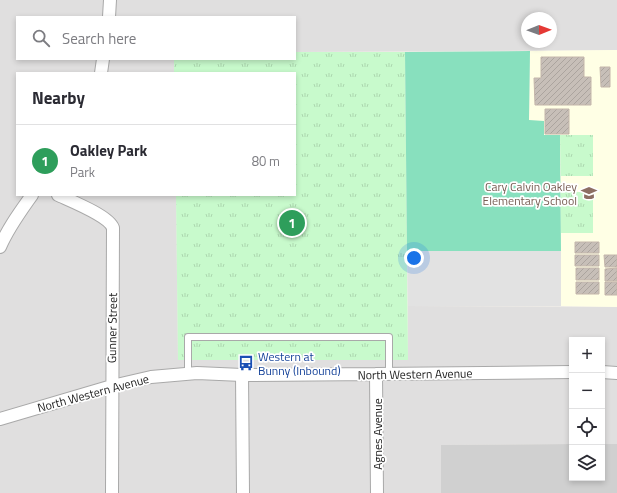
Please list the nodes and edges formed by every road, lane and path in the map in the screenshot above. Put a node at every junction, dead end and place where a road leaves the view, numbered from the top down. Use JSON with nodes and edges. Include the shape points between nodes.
{"nodes":[{"id":1,"x":110,"y":0,"type":"edge"},
{"id":2,"x":109,"y":16,"type":"edge"},
{"id":3,"x":103,"y":60,"type":"edge"},
{"id":4,"x":101,"y":72,"type":"edge"},
{"id":5,"x":31,"y":196,"type":"edge"},
{"id":6,"x":60,"y":196,"type":"edge"},
{"id":7,"x":0,"y":247,"type":"edge"},
{"id":8,"x":569,"y":372,"type":"edge"},
{"id":9,"x":605,"y":372,"type":"edge"},
{"id":10,"x":617,"y":373,"type":"edge"},
{"id":11,"x":188,"y":374,"type":"junction"},
{"id":12,"x":376,"y":374,"type":"junction"},
{"id":13,"x":389,"y":374,"type":"junction"},
{"id":14,"x":242,"y":375,"type":"junction"},
{"id":15,"x":112,"y":386,"type":"junction"},
{"id":16,"x":0,"y":419,"type":"edge"},
{"id":17,"x":112,"y":493,"type":"edge"},
{"id":18,"x":243,"y":493,"type":"edge"},
{"id":19,"x":377,"y":493,"type":"edge"}],
"edges":[{"from":1,"to":2,"type":"street"},
{"from":3,"to":4,"type":"street"},
{"from":5,"to":7,"type":"street","via":[[16,217]]},
{"from":6,"to":15,"type":"street","name":"Gunner Street","via":[[112,223]]},
{"from":8,"to":13,"type":"street","name":"North Western Avenue"},
{"from":9,"to":10,"type":"street"},
{"from":11,"to":13,"type":"lane","via":[[188,337],[389,337]]},
{"from":11,"to":14,"type":"street","name":"North Western Avenue"},
{"from":11,"to":15,"type":"street","name":"North Western Avenue","via":[[151,377]]},
{"from":12,"to":13,"type":"street","name":"North Western Avenue"},
{"from":12,"to":14,"type":"street","name":"North Western Avenue"},
{"from":12,"to":19,"type":"street","name":"Agnes Avenue"},
{"from":14,"to":18,"type":"street"},
{"from":15,"to":16,"type":"street","name":"North Western Avenue"},
{"from":15,"to":17,"type":"street","name":"Gunner Street"}]}
